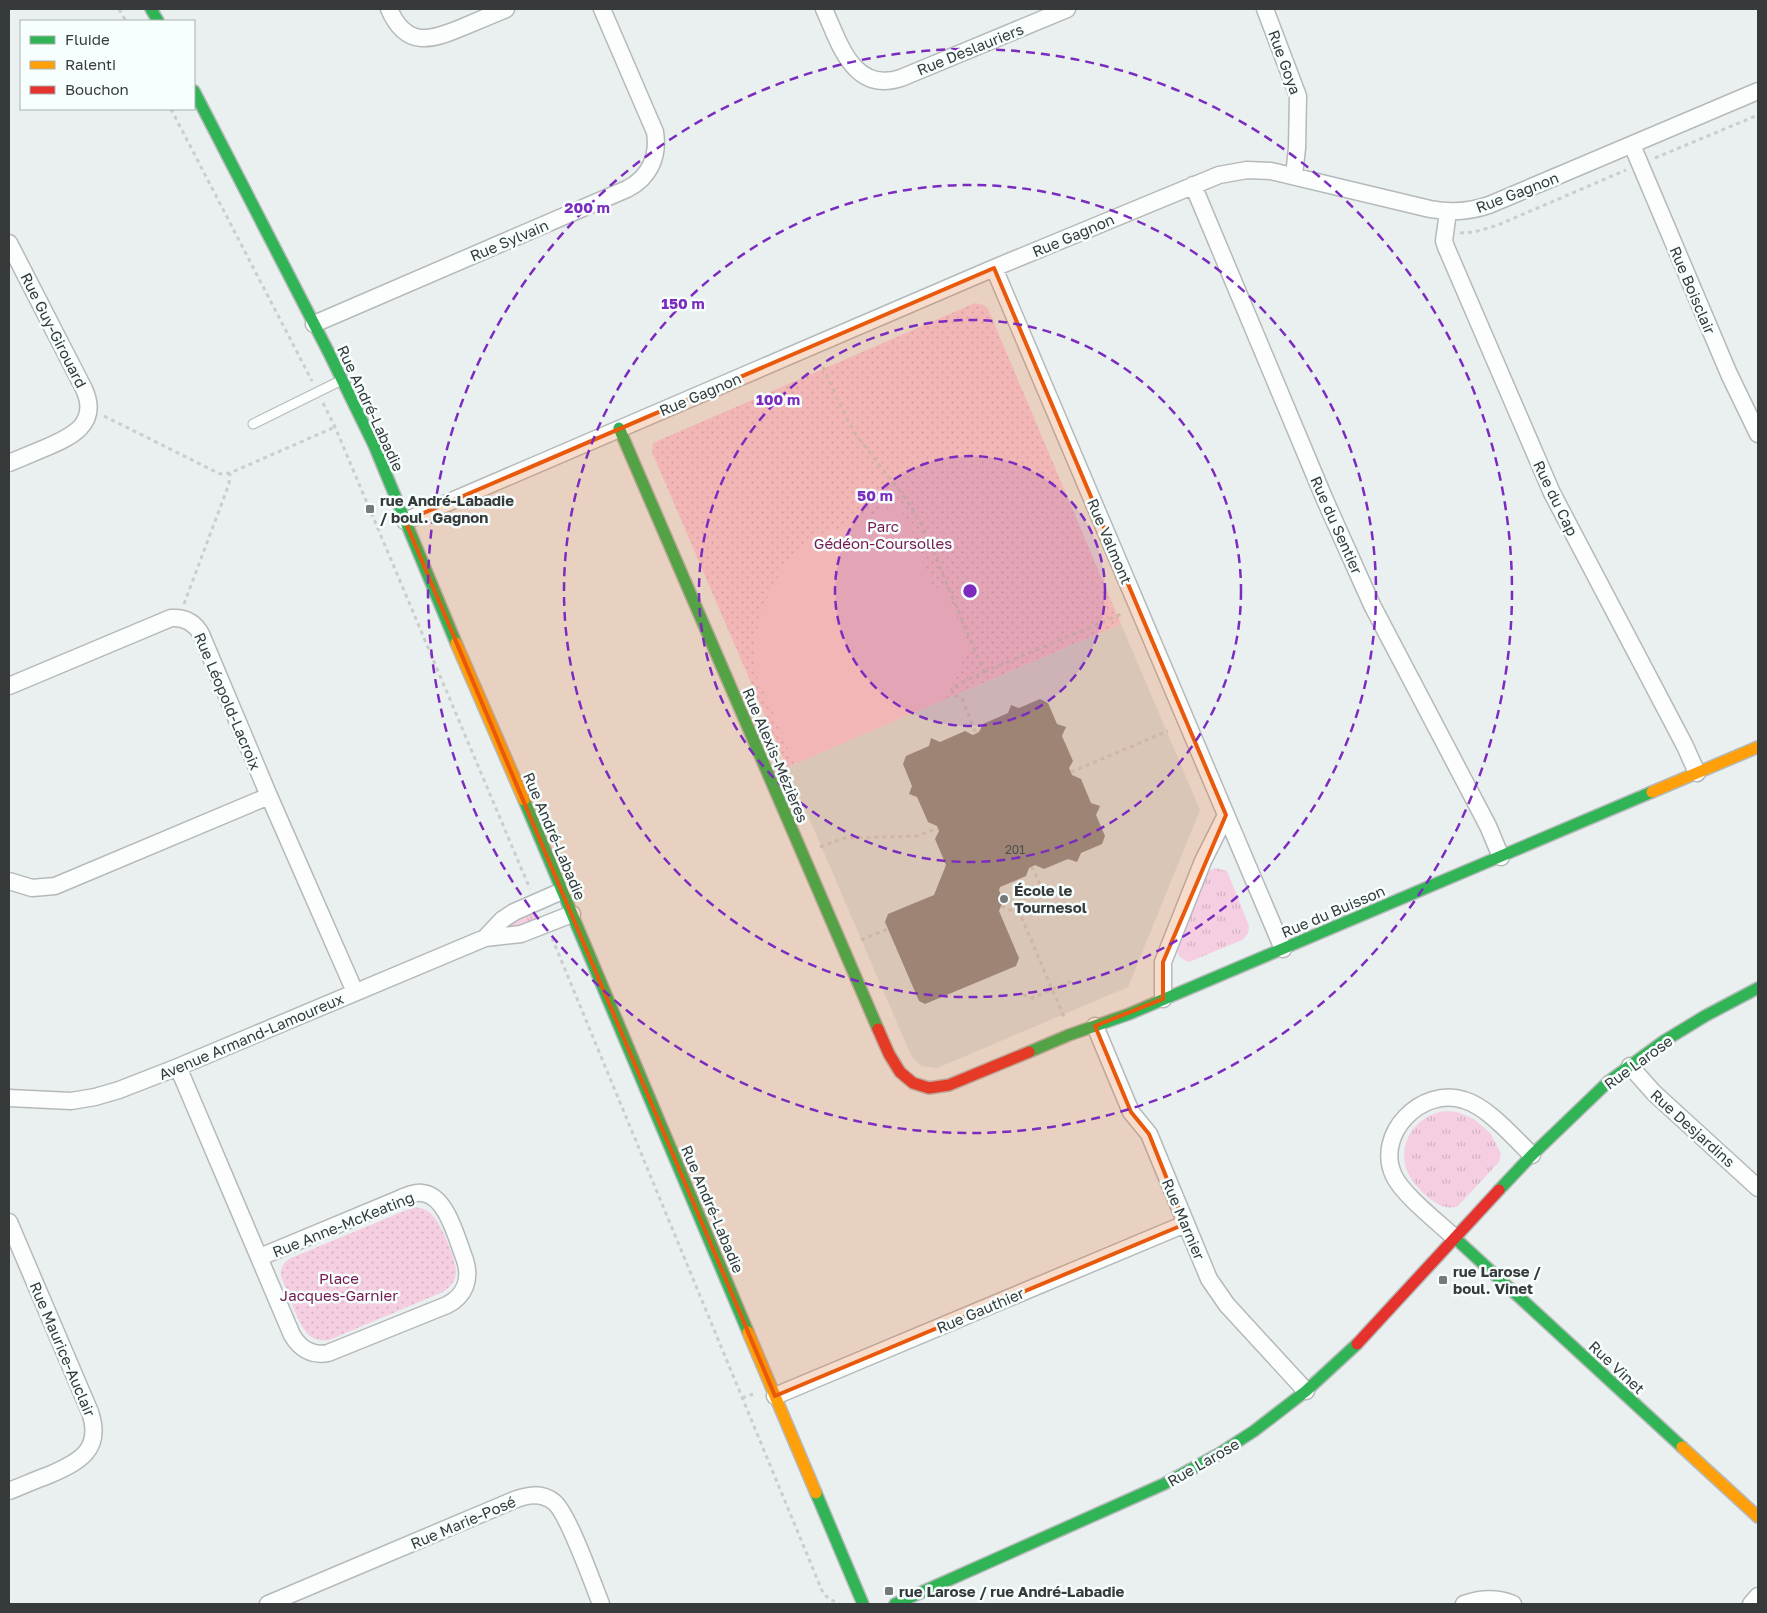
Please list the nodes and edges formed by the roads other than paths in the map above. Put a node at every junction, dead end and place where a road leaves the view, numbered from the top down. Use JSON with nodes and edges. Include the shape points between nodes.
{"nodes":[{"id":1,"x":151,"y":9,"type":"edge"},
{"id":2,"x":389,"y":9,"type":"edge"},
{"id":3,"x":506,"y":9,"type":"edge"},
{"id":4,"x":602,"y":9,"type":"edge"},
{"id":5,"x":824,"y":9,"type":"edge"},
{"id":6,"x":1067,"y":9,"type":"edge"},
{"id":7,"x":1265,"y":9,"type":"edge"},
{"id":8,"x":1040,"y":14,"type":"edge"},
{"id":9,"x":157,"y":20,"type":"edge"},
{"id":10,"x":1758,"y":91,"type":"edge"},
{"id":11,"x":195,"y":93,"type":"edge"},
{"id":12,"x":1632,"y":145,"type":"junction"},
{"id":13,"x":1294,"y":176,"type":"junction"},
{"id":14,"x":1193,"y":185,"type":"junction"},
{"id":15,"x":1448,"y":212,"type":"junction"},
{"id":16,"x":9,"y":243,"type":"edge"},
{"id":17,"x":994,"y":268,"type":"junction"},
{"id":18,"x":314,"y":324,"type":"junction"},
{"id":19,"x":342,"y":380,"type":"junction"},
{"id":20,"x":253,"y":424,"type":"dead end"},
{"id":21,"x":619,"y":428,"type":"junction"},
{"id":22,"x":1758,"y":434,"type":"edge"},
{"id":23,"x":9,"y":463,"type":"edge"},
{"id":24,"x":405,"y":521,"type":"junction"},
{"id":25,"x":9,"y":686,"type":"edge"},
{"id":26,"x":1758,"y":747,"type":"edge"},
{"id":27,"x":1697,"y":773,"type":"junction"},
{"id":28,"x":269,"y":796,"type":"junction"},
{"id":29,"x":1226,"y":815,"type":"junction"},
{"id":30,"x":1501,"y":857,"type":"junction"},
{"id":31,"x":9,"y":881,"type":"edge"},
{"id":32,"x":562,"y":891,"type":"junction"},
{"id":33,"x":572,"y":914,"type":"junction"},
{"id":34,"x":485,"y":938,"type":"junction"},
{"id":35,"x":1283,"y":949,"type":"junction"},
{"id":36,"x":1758,"y":988,"type":"edge"},
{"id":37,"x":355,"y":992,"type":"junction"},
{"id":38,"x":1163,"y":999,"type":"junction"},
{"id":39,"x":1095,"y":1026,"type":"junction"},
{"id":40,"x":1630,"y":1066,"type":"junction"},
{"id":41,"x":178,"y":1067,"type":"junction"},
{"id":42,"x":917,"y":1085,"type":"joint"},
{"id":43,"x":9,"y":1098,"type":"edge"},
{"id":44,"x":1532,"y":1155,"type":"junction"},
{"id":45,"x":1758,"y":1188,"type":"edge"},
{"id":46,"x":9,"y":1222,"type":"edge"},
{"id":47,"x":1185,"y":1224,"type":"junction"},
{"id":48,"x":1455,"y":1238,"type":"junction"},
{"id":49,"x":13,"y":1245,"type":"edge"},
{"id":50,"x":260,"y":1258,"type":"junction"},
{"id":51,"x":1306,"y":1391,"type":"junction"},
{"id":52,"x":775,"y":1396,"type":"junction"},
{"id":53,"x":9,"y":1491,"type":"edge"},
{"id":54,"x":1758,"y":1517,"type":"edge"},
{"id":55,"x":1758,"y":1596,"type":"edge"},
{"id":56,"x":268,"y":1604,"type":"edge"},
{"id":57,"x":601,"y":1604,"type":"edge"},
{"id":58,"x":863,"y":1604,"type":"edge"},
{"id":59,"x":895,"y":1604,"type":"edge"},
{"id":60,"x":1464,"y":1604,"type":"edge"},
{"id":61,"x":1513,"y":1604,"type":"edge"},
{"id":62,"x":1751,"y":1604,"type":"edge"}],
"edges":[{"from":1,"to":9,"type":"street"},
{"from":2,"to":3,"type":"street","via":[[403,30],[425,39],[443,36]]},
{"from":4,"to":18,"type":"street","name":"Rue Sylvain","via":[[655,132],[654,160],[644,177],[627,189]]},
{"from":5,"to":8,"type":"street","name":"Rue Deslauriers","via":[[850,64],[870,79],[889,81]]},
{"from":6,"to":8,"type":"street","name":"Rue Deslauriers"},
{"from":7,"to":13,"type":"street","name":"Rue Goya","via":[[1298,96]]},
{"from":10,"to":12,"type":"street","name":"Rue Gagnon"},
{"from":11,"to":18,"type":"street","name":"Rue André-Labadie"},
{"from":12,"to":15,"type":"street","name":"Rue Gagnon","via":[[1489,205]]},
{"from":12,"to":22,"type":"street","name":"Rue Boisclair","via":[[1729,374]]},
{"from":13,"to":14,"type":"street","name":"Rue Gagnon","via":[[1247,170],[1219,175]]},
{"from":13,"to":15,"type":"street","name":"Rue Gagnon"},
{"from":14,"to":17,"type":"street","name":"Rue Gagnon"},
{"from":14,"to":30,"type":"street","name":"Rue du Sentier","via":[[1364,587]]},
{"from":15,"to":27,"type":"street","name":"Rue du Cap","via":[[1446,247],[1552,493]]},
{"from":16,"to":23,"type":"street","name":"Rue Guy-Girouard","via":[[84,389],[88,406],[84,423],[72,436]]},
{"from":17,"to":21,"type":"street","name":"Rue Gagnon"},
{"from":17,"to":29,"type":"street","name":"Rue Valmont"},
{"from":18,"to":19,"type":"street","name":"Rue André-Labadie"},
{"from":19,"to":20,"type":"lane"},
{"from":19,"to":24,"type":"street","name":"Rue André-Labadie","via":[[374,445]]},
{"from":21,"to":24,"type":"street","name":"Rue Gagnon"},
{"from":21,"to":42,"type":"street","name":"Rue Alexis-Mézières","via":[[878,1030],[896,1068]]},
{"from":24,"to":32,"type":"street","name":"Rue André-Labadie"},
{"from":25,"to":28,"type":"street","name":"Rue Léopold-Lacroix","via":[[161,622],[176,618],[187,620],[201,634]]},
{"from":26,"to":27,"type":"street","name":"Rue du Buisson"},
{"from":27,"to":30,"type":"street","name":"Rue du Buisson"},
{"from":28,"to":31,"type":"street","via":[[55,886],[32,888]]},
{"from":28,"to":37,"type":"street","name":"Rue Léopold-Lacroix"},
{"from":29,"to":35,"type":"street","name":"Rue Valmont"},
{"from":29,"to":38,"type":"street","via":[[1203,861],[1163,962]]},
{"from":30,"to":35,"type":"street","name":"Rue du Buisson"},
{"from":32,"to":33,"type":"street","name":"Rue André-Labadie"},
{"from":32,"to":34,"type":"street","name":"Avenue Armand-Lamoureux","via":[[514,912]]},
{"from":33,"to":34,"type":"street","name":"Avenue Armand-Lamoureux","via":[[521,934]]},
{"from":33,"to":52,"type":"street","name":"Rue André-Labadie"},
{"from":34,"to":37,"type":"street","name":"Avenue Armand-Lamoureux"},
{"from":35,"to":38,"type":"street","name":"Rue du Buisson"},
{"from":36,"to":40,"type":"street","name":"Rue Larose","via":[[1705,1016]]},
{"from":37,"to":41,"type":"street","name":"Avenue Armand-Lamoureux"},
{"from":38,"to":39,"type":"street","name":"Rue du Buisson"},
{"from":39,"to":42,"type":"street","name":"Rue du Buisson","via":[[950,1085],[930,1088]]},
{"from":39,"to":47,"type":"street","name":"Rue Marnier","via":[[1131,1112],[1149,1134]]},
{"from":40,"to":44,"type":"street","name":"Rue Larose","via":[[1590,1098]]},
{"from":40,"to":45,"type":"street","name":"Rue Desjardins","via":[[1654,1093]]},
{"from":41,"to":43,"type":"street","name":"Avenue Armand-Lamoureux","via":[[89,1098],[58,1101]]},
{"from":41,"to":50,"type":"street","name":"Rue Anne-McKeating"},
{"from":44,"to":48,"type":"street","name":"Rue Larose"},
{"from":44,"to":48,"type":"street","via":[[1489,1115],[1466,1100],[1438,1097],[1410,1113],[1394,1136],[1390,1148],[1391,1168],[1402,1188]]},
{"from":46,"to":49,"type":"street","name":"Rue Maurice-Auclair"},
{"from":47,"to":51,"type":"street","name":"Rue Marnier","via":[[1217,1292]]},
{"from":47,"to":52,"type":"street","name":"Rue Gauthier"},
{"from":48,"to":51,"type":"street","name":"Rue Larose","via":[[1354,1347]]},
{"from":48,"to":54,"type":"street","name":"Rue Vinet"},
{"from":49,"to":53,"type":"street","name":"Rue Maurice-Auclair","via":[[90,1412],[94,1431],[88,1450],[74,1463]]},
{"from":50,"to":50,"type":"street","name":"Rue Anne-McKeating","via":[[295,1340],[302,1348],[317,1354],[333,1351],[447,1305],[461,1294],[468,1278],[465,1260],[442,1205],[425,1193],[414,1193]]},
{"from":51,"to":59,"type":"street","name":"Rue Larose","via":[[1254,1431],[1188,1472]]},
{"from":52,"to":58,"type":"street","name":"Rue André-Labadie"},
{"from":55,"to":62,"type":"street"},
{"from":56,"to":57,"type":"street","name":"Rue Marie-Posé","via":[[532,1495],[548,1498],[561,1510]]},
{"from":60,"to":61,"type":"street","via":[[1490,1598]]}]}
